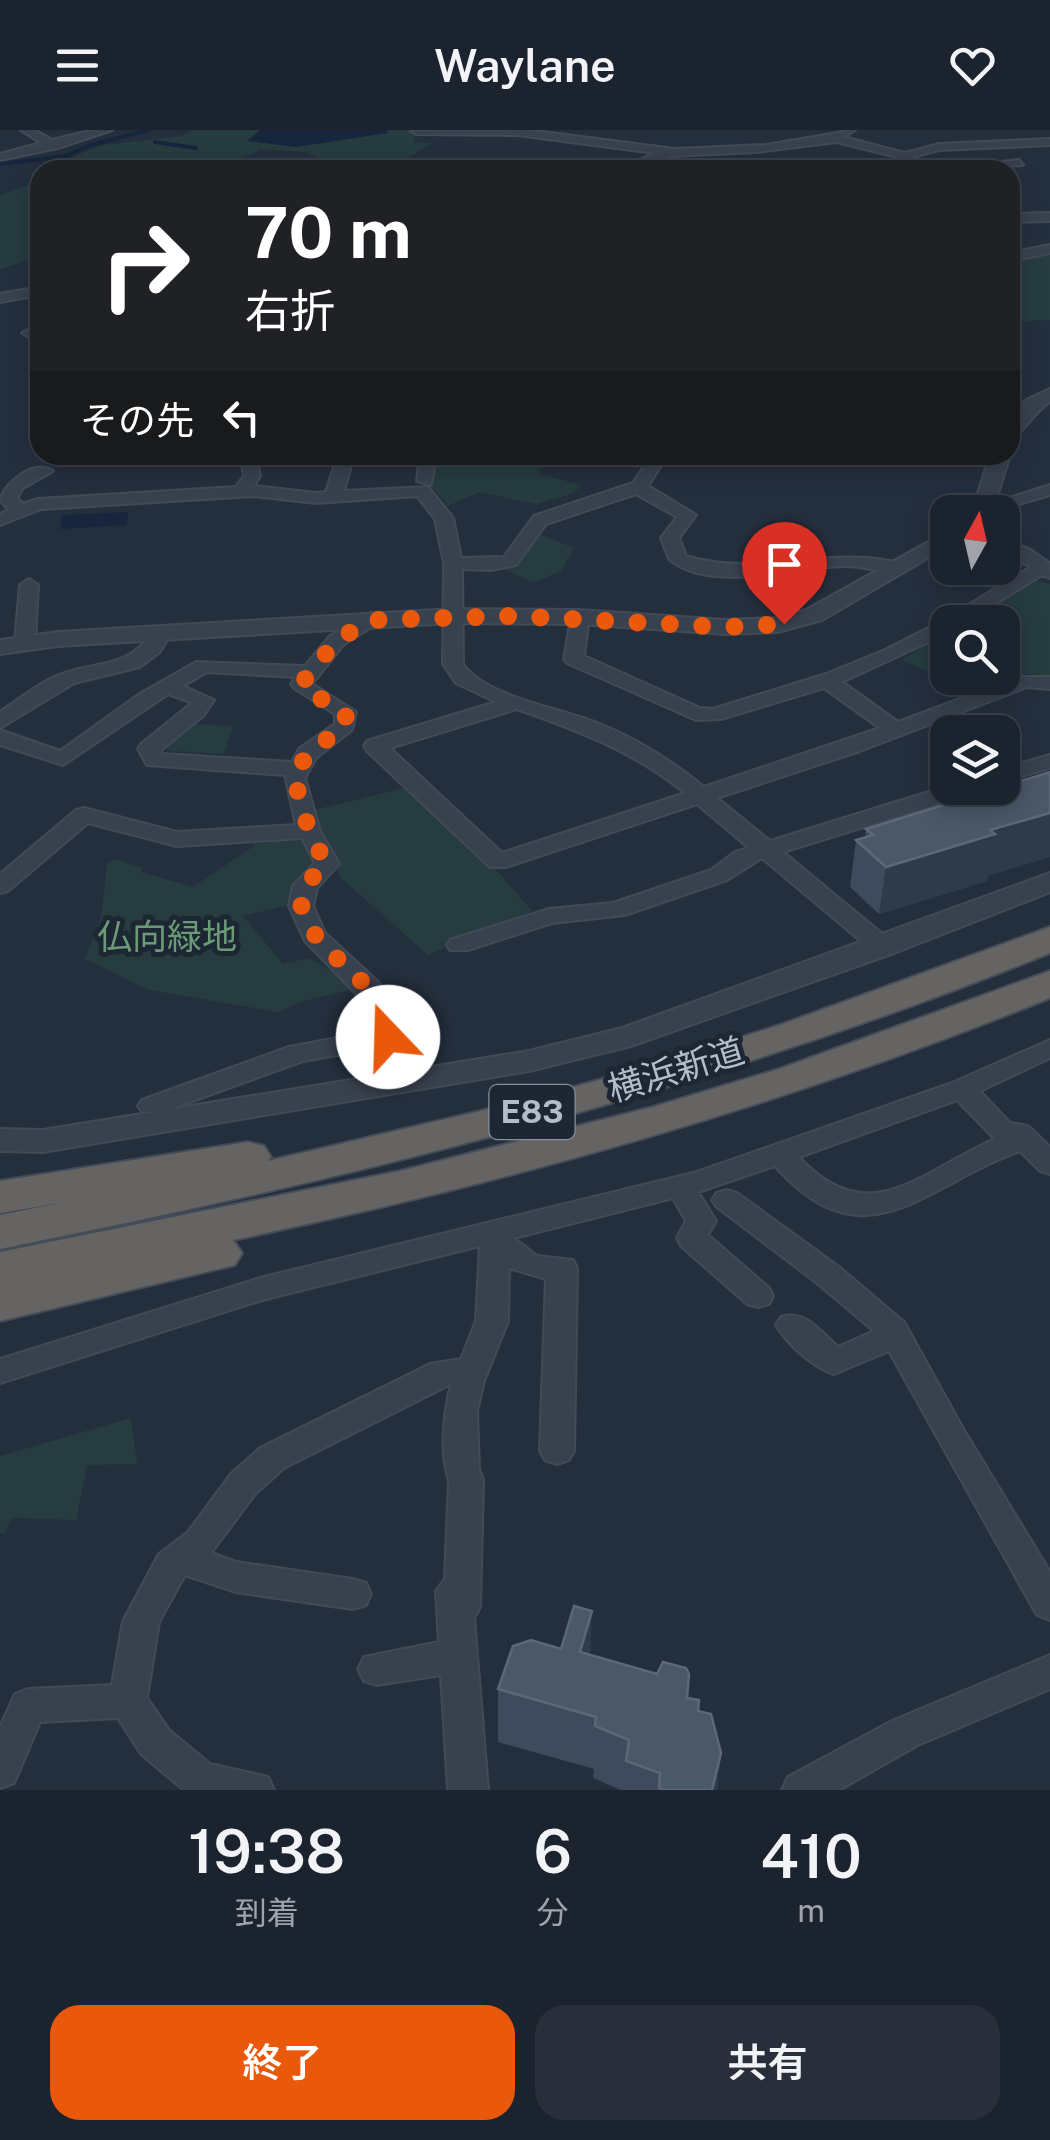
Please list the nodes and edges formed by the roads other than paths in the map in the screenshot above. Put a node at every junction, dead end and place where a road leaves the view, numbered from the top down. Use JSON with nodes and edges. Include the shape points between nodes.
{"nodes":[{"id":1,"x":26,"y":130,"type":"edge"},
{"id":2,"x":107,"y":130,"type":"edge"},
{"id":3,"x":850,"y":130,"type":"edge"},
{"id":4,"x":416,"y":132,"type":"edge"},
{"id":5,"x":834,"y":139,"type":"junction"},
{"id":6,"x":1050,"y":142,"type":"edge"},
{"id":7,"x":54,"y":146,"type":"junction"},
{"id":8,"x":680,"y":153,"type":"junction"},
{"id":9,"x":905,"y":156,"type":"junction"},
{"id":10,"x":0,"y":157,"type":"edge"},
{"id":11,"x":642,"y":160,"type":"edge"},
{"id":12,"x":909,"y":160,"type":"edge"},
{"id":13,"x":1050,"y":217,"type":"edge"},
{"id":14,"x":1020,"y":218,"type":"edge"},
{"id":15,"x":1050,"y":252,"type":"edge"},
{"id":16,"x":1020,"y":256,"type":"edge"},
{"id":17,"x":30,"y":293,"type":"edge"},
{"id":18,"x":2,"y":297,"type":"edge"},
{"id":19,"x":1050,"y":395,"type":"edge"},
{"id":20,"x":1020,"y":418,"type":"edge"},
{"id":21,"x":250,"y":465,"type":"edge"},
{"id":22,"x":343,"y":465,"type":"edge"},
{"id":23,"x":427,"y":465,"type":"edge"},
{"id":24,"x":653,"y":465,"type":"edge"},
{"id":25,"x":997,"y":465,"type":"edge"},
{"id":26,"x":45,"y":471,"type":"dead end"},
{"id":27,"x":425,"y":481,"type":"dead end"},
{"id":28,"x":640,"y":487,"type":"junction"},
{"id":29,"x":1050,"y":490,"type":"edge"},
{"id":30,"x":242,"y":492,"type":"junction"},
{"id":31,"x":988,"y":495,"type":"edge"},
{"id":32,"x":333,"y":498,"type":"junction"},
{"id":33,"x":1020,"y":499,"type":"edge"},
{"id":34,"x":22,"y":512,"type":"junction"},
{"id":35,"x":0,"y":520,"type":"edge"},
{"id":36,"x":930,"y":547,"type":"edge"},
{"id":37,"x":1020,"y":554,"type":"edge"},
{"id":38,"x":452,"y":563,"type":"junction"},
{"id":39,"x":1046,"y":565,"type":"edge"},
{"id":40,"x":894,"y":568,"type":"junction"},
{"id":41,"x":30,"y":586,"type":"dead end"},
{"id":42,"x":981,"y":605,"type":"edge"},
{"id":43,"x":452,"y":616,"type":"junction"},
{"id":44,"x":579,"y":617,"type":"junction"},
{"id":45,"x":371,"y":620,"type":"junction"},
{"id":46,"x":160,"y":634,"type":"junction"},
{"id":47,"x":930,"y":636,"type":"edge"},
{"id":48,"x":25,"y":642,"type":"junction"},
{"id":49,"x":0,"y":646,"type":"edge"},
{"id":50,"x":308,"y":672,"type":"junction"},
{"id":51,"x":828,"y":680,"type":"junction"},
{"id":52,"x":1050,"y":682,"type":"edge"},
{"id":53,"x":166,"y":687,"type":"junction"},
{"id":54,"x":516,"y":703,"type":"junction"},
{"id":55,"x":0,"y":722,"type":"edge"},
{"id":56,"x":896,"y":730,"type":"junction"},
{"id":57,"x":0,"y":736,"type":"edge"},
{"id":58,"x":1050,"y":761,"type":"edge"},
{"id":59,"x":299,"y":769,"type":"junction"},
{"id":60,"x":1020,"y":770,"type":"edge"},
{"id":61,"x":699,"y":795,"type":"junction"},
{"id":62,"x":930,"y":799,"type":"edge"},
{"id":63,"x":309,"y":831,"type":"junction"},
{"id":64,"x":762,"y":850,"type":"junction"},
{"id":65,"x":1050,"y":882,"type":"edge"},
{"id":66,"x":0,"y":886,"type":"edge"},
{"id":67,"x":1050,"y":939,"type":"edge"},
{"id":68,"x":459,"y":944,"type":"dead end"},
{"id":69,"x":883,"y":947,"type":"junction"},
{"id":70,"x":1050,"y":983,"type":"edge"},
{"id":71,"x":388,"y":1037,"type":"junction"},
{"id":72,"x":1050,"y":1048,"type":"edge"},
{"id":73,"x":418,"y":1079,"type":"junction"},
{"id":74,"x":962,"y":1090,"type":"junction"},
{"id":75,"x":549,"y":1107,"type":"junction"},
{"id":76,"x":696,"y":1110,"type":"junction"},
{"id":77,"x":135,"y":1116,"type":"junction"},
{"id":78,"x":1024,"y":1139,"type":"junction"},
{"id":79,"x":0,"y":1140,"type":"edge"},
{"id":80,"x":778,"y":1153,"type":"junction"},
{"id":81,"x":1050,"y":1164,"type":"edge"},
{"id":82,"x":706,"y":1189,"type":"junction"},
{"id":83,"x":0,"y":1197,"type":"edge"},
{"id":84,"x":0,"y":1232,"type":"edge"},
{"id":85,"x":495,"y":1234,"type":"junction"},
{"id":86,"x":0,"y":1270,"type":"edge"},
{"id":87,"x":758,"y":1296,"type":"dead end"},
{"id":88,"x":0,"y":1303,"type":"edge"},
{"id":89,"x":792,"y":1325,"type":"dead end"},
{"id":90,"x":896,"y":1335,"type":"junction"},
{"id":91,"x":473,"y":1370,"type":"junction"},
{"id":92,"x":0,"y":1371,"type":"edge"},
{"id":93,"x":556,"y":1451,"type":"dead end"},
{"id":94,"x":456,"y":1538,"type":"dead end"},
{"id":95,"x":180,"y":1558,"type":"junction"},
{"id":96,"x":353,"y":1594,"type":"dead end"},
{"id":97,"x":1050,"y":1604,"type":"edge"},
{"id":98,"x":462,"y":1607,"type":"dead end"},
{"id":99,"x":456,"y":1656,"type":"junction"},
{"id":100,"x":377,"y":1670,"type":"dead end"},
{"id":101,"x":1050,"y":1672,"type":"edge"},
{"id":102,"x":128,"y":1701,"type":"junction"},
{"id":103,"x":472,"y":1722,"type":"dead end"},
{"id":104,"x":0,"y":1770,"type":"edge"},
{"id":105,"x":254,"y":1790,"type":"edge"},
{"id":106,"x":468,"y":1790,"type":"edge"},
{"id":107,"x":479,"y":1790,"type":"edge"},
{"id":108,"x":802,"y":1790,"type":"edge"}],
"edges":[{"from":1,"to":7,"type":"street"},
{"from":2,"to":7,"type":"street"},
{"from":3,"to":5,"type":"street"},
{"from":4,"to":8,"type":"street","via":[[517,132]]},
{"from":5,"to":8,"type":"street"},
{"from":5,"to":9,"type":"street"},
{"from":6,"to":9,"type":"street","via":[[939,147]]},
{"from":7,"to":10,"type":"street"},
{"from":8,"to":11,"type":"street"},
{"from":9,"to":12,"type":"street"},
{"from":13,"to":14,"type":"street"},
{"from":15,"to":16,"type":"street"},
{"from":17,"to":18,"type":"street"},
{"from":19,"to":20,"type":"street"},
{"from":21,"to":30,"type":"street","via":[[252,476]]},
{"from":22,"to":32,"type":"street"},
{"from":23,"to":27,"type":"street"},
{"from":24,"to":28,"type":"street"},
{"from":25,"to":31,"type":"street"},
{"from":26,"to":34,"type":"street","via":[[9,492],[13,508]]},
{"from":28,"to":38,"type":"street","via":[[540,520],[510,561]]},
{"from":28,"to":40,"type":"street","via":[[687,515],[670,538],[678,558],[696,566],[746,572],[862,562]]},
{"from":29,"to":33,"type":"street"},
{"from":30,"to":32,"type":"street"},
{"from":30,"to":34,"type":"street","via":[[38,504]]},
{"from":32,"to":38,"type":"street","via":[[422,491],[444,518]]},
{"from":34,"to":35,"type":"street"},
{"from":36,"to":40,"type":"street"},
{"from":37,"to":39,"type":"street"},
{"from":38,"to":43,"type":"street"},
{"from":39,"to":42,"type":"street"},
{"from":40,"to":44,"type":"street","via":[[814,614],[778,625]]},
{"from":41,"to":48,"type":"street"},
{"from":43,"to":44,"type":"street"},
{"from":43,"to":45,"type":"street"},
{"from":43,"to":54,"type":"street","via":[[453,664],[463,679]]},
{"from":44,"to":51,"type":"street","via":[[574,660],[696,714],[714,715]]},
{"from":45,"to":46,"type":"street"},
{"from":45,"to":50,"type":"street","via":[[337,640]]},
{"from":46,"to":48,"type":"street"},
{"from":46,"to":55,"type":"street","via":[[154,651],[135,664],[65,680]]},
{"from":47,"to":51,"type":"street"},
{"from":48,"to":49,"type":"street"},
{"from":50,"to":53,"type":"street","via":[[203,666]]},
{"from":50,"to":59,"type":"street","via":[[304,689],[340,706],[347,721]]},
{"from":51,"to":56,"type":"street"},
{"from":52,"to":56,"type":"street","via":[[1025,681]]},
{"from":53,"to":57,"type":"street","via":[[63,759]]},
{"from":53,"to":59,"type":"street","via":[[204,700],[149,749],[155,760]]},
{"from":54,"to":61,"type":"street","via":[[637,750]]},
{"from":54,"to":61,"type":"street","via":[[375,746],[498,862]]},
{"from":56,"to":61,"type":"street"},
{"from":58,"to":60,"type":"street"},
{"from":59,"to":63,"type":"street","via":[[294,778]]},
{"from":61,"to":64,"type":"street"},
{"from":62,"to":64,"type":"street"},
{"from":63,"to":66,"type":"street","via":[[178,839],[84,814]]},
{"from":63,"to":71,"type":"street","via":[[326,864],[305,886],[300,906],[314,936],[384,1009]]},
{"from":64,"to":68,"type":"street","via":[[719,875],[616,910],[549,916]]},
{"from":64,"to":69,"type":"street"},
{"from":65,"to":69,"type":"street"},
{"from":67,"to":75,"type":"highway","name":"横浜新道","number":"E83","via":[[820,1025]]},
{"from":69,"to":73,"type":"street","via":[[631,1036]]},
{"from":70,"to":76,"type":"highway","name":"横浜新道","number":"E83","via":[[843,1063]]},
{"from":71,"to":73,"type":"street"},
{"from":71,"to":77,"type":"street","via":[[298,1053]]},
{"from":72,"to":74,"type":"street"},
{"from":73,"to":77,"type":"street"},
{"from":74,"to":78,"type":"street","via":[[1002,1132]]},
{"from":74,"to":80,"type":"street"},
{"from":75,"to":83,"type":"highway"},
{"from":75,"to":84,"type":"highway","name":"横浜新道","number":"E83","via":[[269,1179]]},
{"from":76,"to":86,"type":"highway","name":"横浜新道","number":"E83","via":[[522,1158]]},
{"from":76,"to":88,"type":"highway","via":[[485,1184]]},
{"from":77,"to":79,"type":"street","via":[[43,1142]]},
{"from":78,"to":80,"type":"street","via":[[1000,1145],[922,1191],[862,1204],[819,1193]]},
{"from":78,"to":81,"type":"street"},
{"from":80,"to":82,"type":"street"},
{"from":82,"to":85,"type":"street"},
{"from":82,"to":87,"type":"street","via":[[692,1238]]},
{"from":82,"to":90,"type":"street","via":[[828,1274]]},
{"from":85,"to":91,"type":"street","via":[[492,1321]]},
{"from":85,"to":92,"type":"street","via":[[260,1289]]},
{"from":85,"to":93,"type":"street","via":[[518,1262],[562,1268]]},
{"from":89,"to":90,"type":"street","via":[[834,1362]]},
{"from":90,"to":97,"type":"street"},
{"from":91,"to":95,"type":"street","via":[[441,1373],[272,1458]]},
{"from":91,"to":98,"type":"street","via":[[461,1411]]},
{"from":94,"to":99,"type":"street"},
{"from":95,"to":96,"type":"street","via":[[236,1577]]},
{"from":95,"to":102,"type":"street","via":[[141,1621]]},
{"from":99,"to":100,"type":"street"},
{"from":99,"to":106,"type":"street"},
{"from":101,"to":108,"type":"street","via":[[905,1733]]},
{"from":102,"to":104,"type":"street","via":[[28,1706]]},
{"from":102,"to":105,"type":"street","via":[[155,1742],[201,1780]]},
{"from":103,"to":107,"type":"street"}]}
